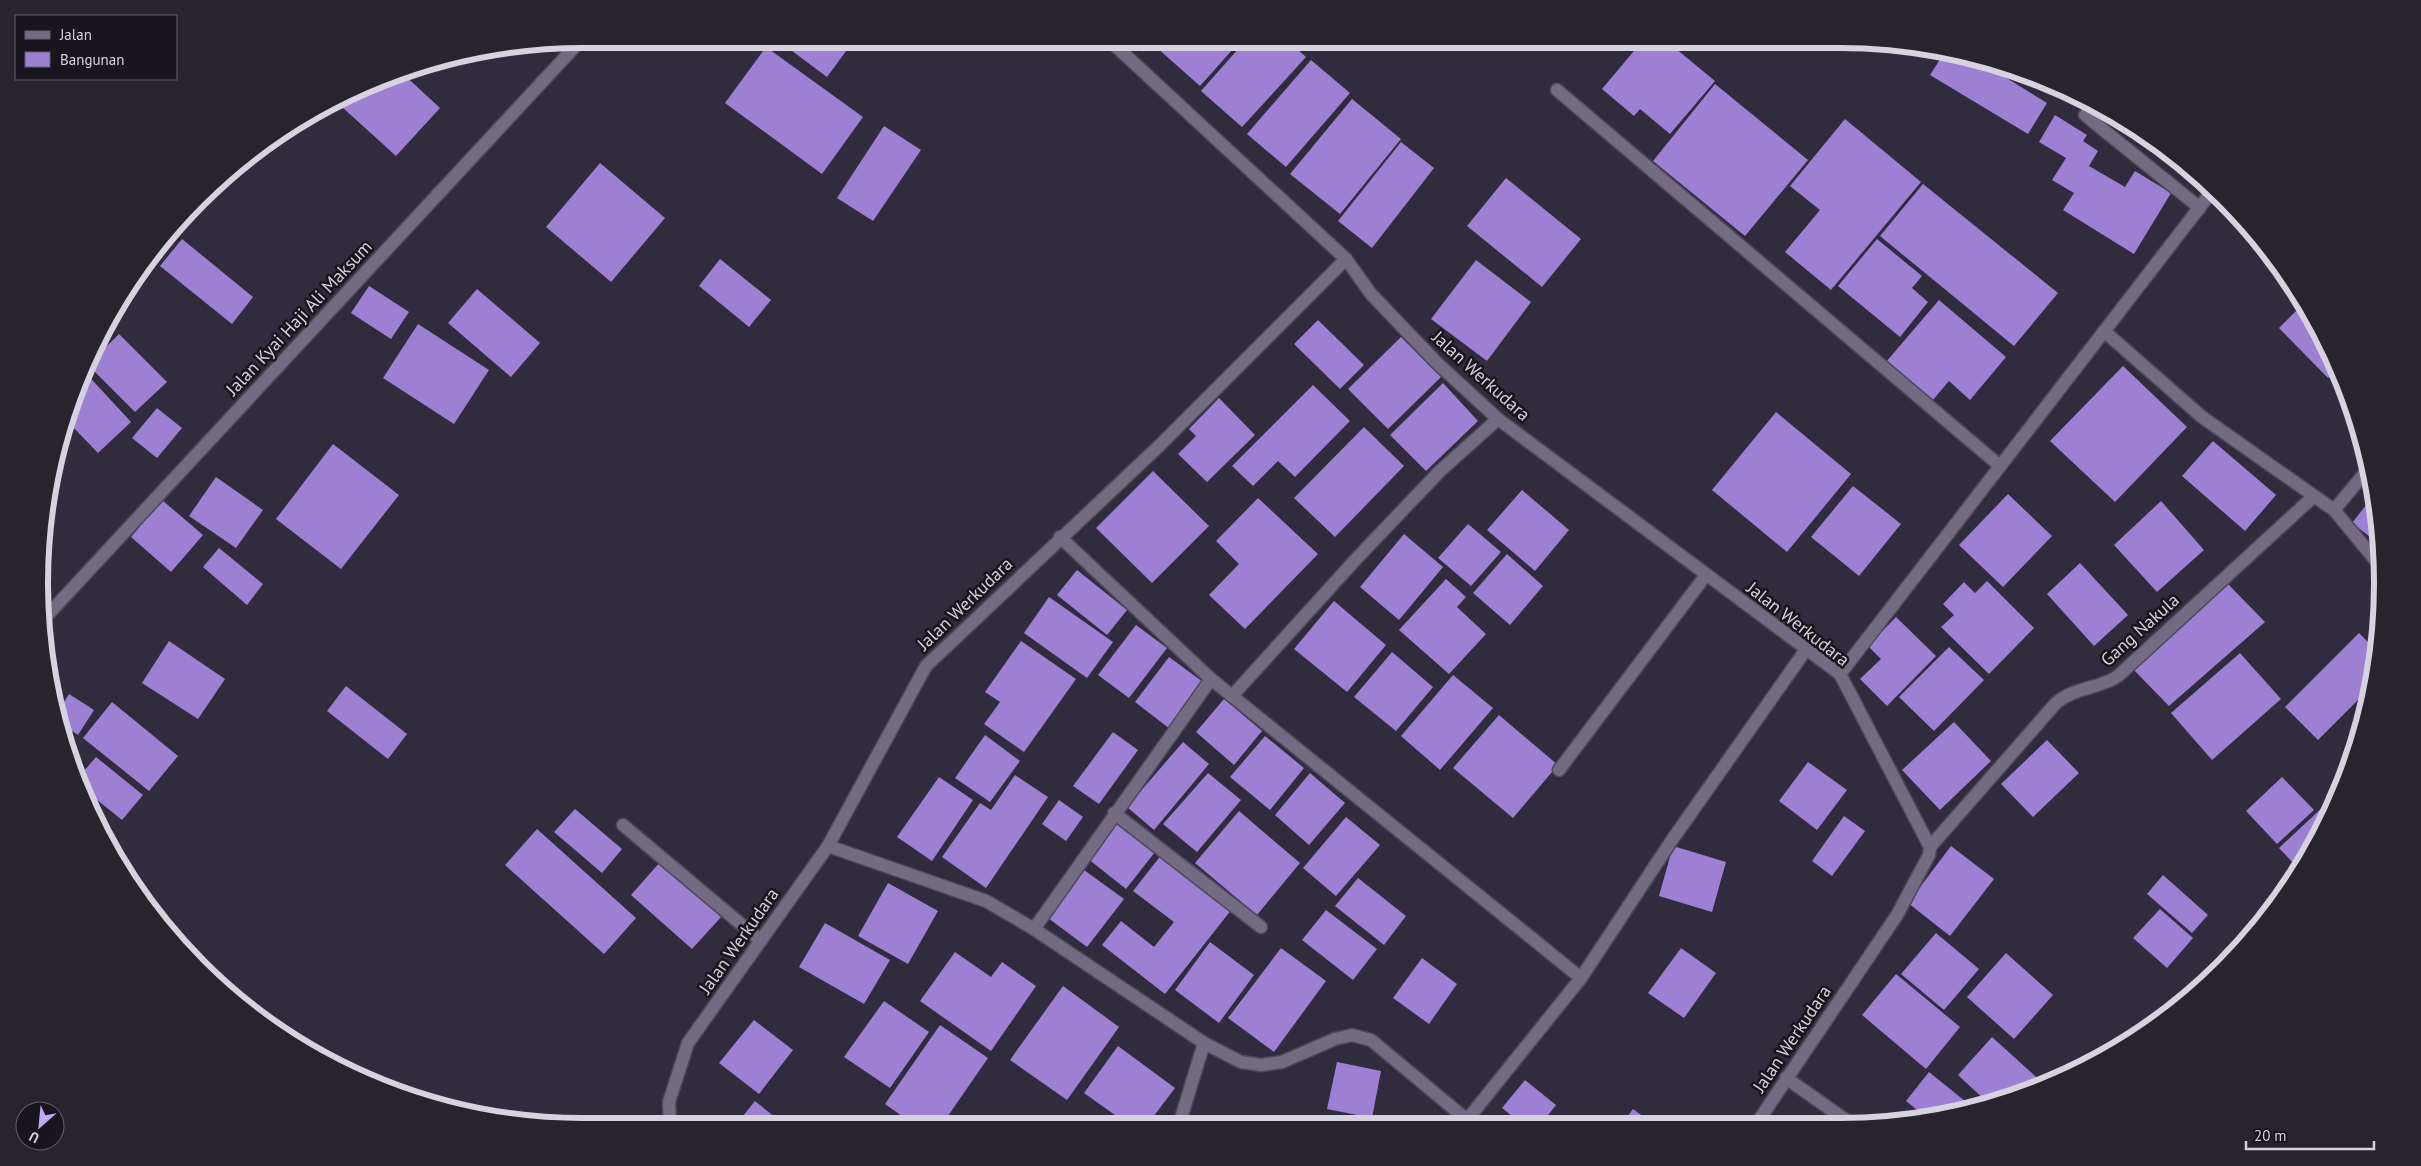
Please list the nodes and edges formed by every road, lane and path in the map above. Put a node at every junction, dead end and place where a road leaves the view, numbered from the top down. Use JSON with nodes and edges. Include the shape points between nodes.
{"nodes":[{"id":1,"x":573,"y":48,"type":"edge"},
{"id":2,"x":1118,"y":48,"type":"edge"},
{"id":3,"x":1557,"y":90,"type":"dead end"},
{"id":4,"x":2085,"y":115,"type":"dead end"},
{"id":5,"x":2209,"y":197,"type":"edge"},
{"id":6,"x":2200,"y":208,"type":"junction"},
{"id":7,"x":1346,"y":259,"type":"junction"},
{"id":8,"x":2104,"y":331,"type":"junction"},
{"id":9,"x":1498,"y":419,"type":"junction"},
{"id":10,"x":2000,"y":466,"type":"junction"},
{"id":11,"x":2362,"y":476,"type":"edge"},
{"id":12,"x":2314,"y":497,"type":"junction"},
{"id":13,"x":2334,"y":510,"type":"junction"},
{"id":14,"x":1060,"y":537,"type":"junction"},
{"id":15,"x":2372,"y":557,"type":"edge"},
{"id":16,"x":1706,"y":575,"type":"junction"},
{"id":17,"x":49,"y":614,"type":"edge"},
{"id":18,"x":1805,"y":651,"type":"junction"},
{"id":19,"x":1840,"y":674,"type":"junction"},
{"id":20,"x":1211,"y":679,"type":"junction"},
{"id":21,"x":1232,"y":696,"type":"junction"},
{"id":22,"x":1559,"y":770,"type":"dead end"},
{"id":23,"x":1114,"y":813,"type":"junction"},
{"id":24,"x":623,"y":825,"type":"dead end"},
{"id":25,"x":828,"y":846,"type":"junction"},
{"id":26,"x":1930,"y":847,"type":"junction"},
{"id":27,"x":1261,"y":927,"type":"dead end"},
{"id":28,"x":1034,"y":929,"type":"junction"},
{"id":29,"x":761,"y":941,"type":"junction"},
{"id":30,"x":1581,"y":978,"type":"junction"},
{"id":31,"x":1204,"y":1043,"type":"junction"},
{"id":32,"x":1786,"y":1078,"type":"junction"},
{"id":33,"x":670,"y":1118,"type":"edge"},
{"id":34,"x":1181,"y":1118,"type":"edge"},
{"id":35,"x":1465,"y":1118,"type":"edge"},
{"id":36,"x":1473,"y":1118,"type":"edge"},
{"id":37,"x":1760,"y":1118,"type":"edge"},
{"id":38,"x":1843,"y":1118,"type":"edge"}],
"edges":[{"from":1,"to":17,"type":"street","name":"Jalan Kyai Haji Ali Maksum"},
{"from":2,"to":7,"type":"street","name":"Jalan Werkudara"},
{"from":3,"to":10,"type":"street"},
{"from":4,"to":6,"type":"street"},
{"from":5,"to":6,"type":"street"},
{"from":6,"to":8,"type":"street"},
{"from":7,"to":9,"type":"street","name":"Jalan Werkudara","via":[[1371,294]]},
{"from":7,"to":14,"type":"street","name":"Jalan Werkudara","via":[[1159,446]]},
{"from":8,"to":10,"type":"street"},
{"from":8,"to":12,"type":"street","via":[[2202,417]]},
{"from":9,"to":16,"type":"street","name":"Jalan Werkudara"},
{"from":9,"to":21,"type":"street","via":[[1433,478]]},
{"from":10,"to":19,"type":"street"},
{"from":11,"to":13,"type":"street"},
{"from":12,"to":13,"type":"street"},
{"from":12,"to":26,"type":"street","name":"Gang Nakula","via":[[2112,681],[2080,689],[2056,703]]},
{"from":13,"to":15,"type":"street"},
{"from":14,"to":20,"type":"street"},
{"from":14,"to":25,"type":"street","name":"Jalan Werkudara","via":[[926,666]]},
{"from":16,"to":18,"type":"street","name":"Jalan Werkudara"},
{"from":16,"to":22,"type":"street"},
{"from":18,"to":19,"type":"street","name":"Jalan Werkudara"},
{"from":18,"to":30,"type":"street","via":[[1672,840]]},
{"from":19,"to":26,"type":"street","name":"Jalan Werkudara"},
{"from":20,"to":21,"type":"street"},
{"from":20,"to":23,"type":"street"},
{"from":21,"to":30,"type":"street"},
{"from":23,"to":27,"type":"street"},
{"from":23,"to":28,"type":"street"},
{"from":24,"to":29,"type":"street"},
{"from":25,"to":28,"type":"street","via":[[986,901]]},
{"from":25,"to":29,"type":"street","name":"Jalan Werkudara"},
{"from":26,"to":32,"type":"street","name":"Jalan Werkudara","via":[[1930,855],[1897,915]]},
{"from":28,"to":31,"type":"street"},
{"from":29,"to":33,"type":"street","name":"Jalan Werkudara","via":[[688,1043],[669,1102]]},
{"from":30,"to":36,"type":"street"},
{"from":31,"to":34,"type":"street"},
{"from":31,"to":35,"type":"street","via":[[1241,1062],[1261,1065],[1282,1062],[1335,1039],[1358,1036],[1371,1040]]},
{"from":32,"to":37,"type":"street","name":"Jalan Werkudara"},
{"from":32,"to":38,"type":"street"}]}
